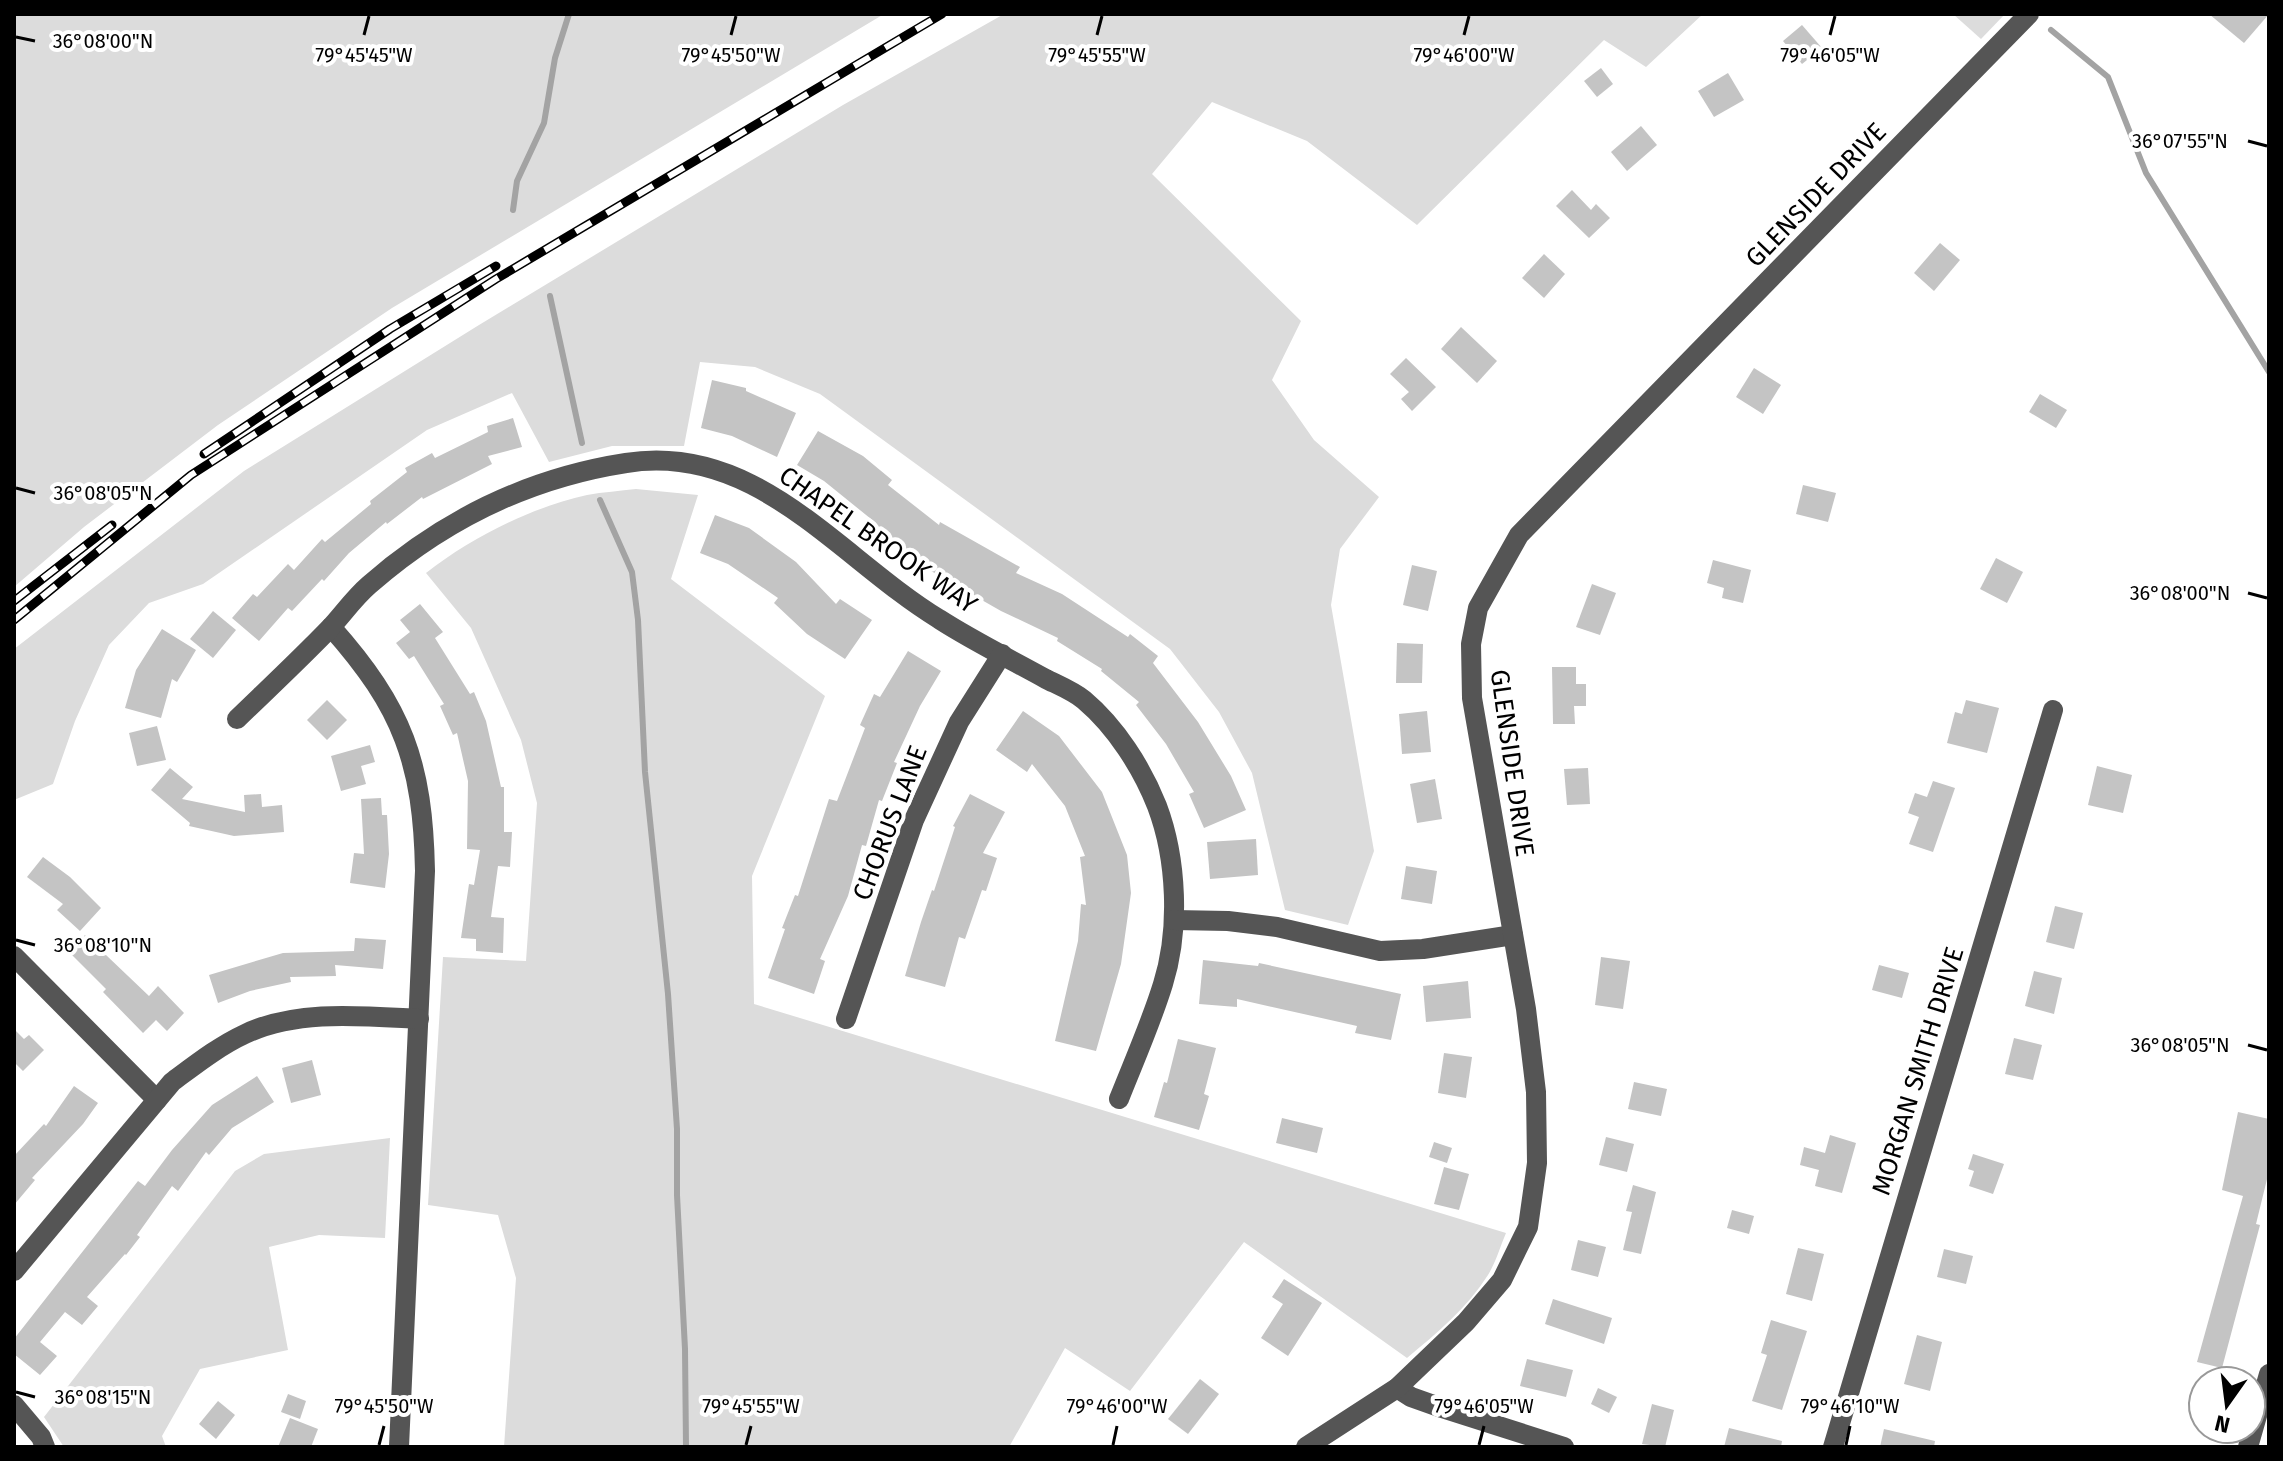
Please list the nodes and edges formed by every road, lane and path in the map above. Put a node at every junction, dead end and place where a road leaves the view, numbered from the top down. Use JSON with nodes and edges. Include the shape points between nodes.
{"nodes":[{"id":1,"x":2029,"y":14,"type":"edge"},
{"id":2,"x":331,"y":627,"type":"junction"},
{"id":3,"x":1002,"y":654,"type":"junction"},
{"id":4,"x":2053,"y":710,"type":"dead end"},
{"id":5,"x":237,"y":719,"type":"dead end"},
{"id":6,"x":1174,"y":920,"type":"junction"},
{"id":7,"x":1513,"y":935,"type":"junction"},
{"id":8,"x":14,"y":956,"type":"edge"},
{"id":9,"x":419,"y":1019,"type":"junction"},
{"id":10,"x":846,"y":1019,"type":"dead end"},
{"id":11,"x":1119,"y":1099,"type":"dead end"},
{"id":12,"x":157,"y":1100,"type":"junction"},
{"id":13,"x":14,"y":1271,"type":"edge"},
{"id":14,"x":2268,"y":1379,"type":"edge"},
{"id":15,"x":1397,"y":1388,"type":"junction"},
{"id":16,"x":14,"y":1405,"type":"edge"},
{"id":17,"x":45,"y":1447,"type":"edge"},
{"id":18,"x":399,"y":1447,"type":"edge"},
{"id":19,"x":1306,"y":1447,"type":"edge"},
{"id":20,"x":1564,"y":1447,"type":"edge"},
{"id":21,"x":1833,"y":1447,"type":"edge"},
{"id":22,"x":2248,"y":1447,"type":"edge"}],
"edges":[{"from":1,"to":7,"type":"street","name":"GLENSIDE DRIVE","via":[[1519,535],[1478,608],[1471,644],[1472,698]]},
{"from":2,"to":3,"type":"street","name":"CHAPEL BROOK WAY","via":[[366,587],[428,539],[499,499],[566,475],[629,462],[665,461],[748,480],[938,619]]},
{"from":2,"to":5,"type":"street","name":"CHAPEL BROOK WAY"},
{"from":2,"to":9,"type":"street","via":[[384,695],[414,765],[424,818]]},
{"from":3,"to":6,"type":"street","name":"CHAPEL BROOK WAY","via":[[1082,699],[1113,730],[1139,770],[1158,808],[1170,861]]},
{"from":3,"to":10,"type":"street","name":"CHORUS LANE","via":[[959,722],[914,820]]},
{"from":4,"to":21,"type":"street","name":"MORGAN SMITH DRIVE"},
{"from":6,"to":7,"type":"street","via":[[1277,927],[1380,951]]},
{"from":6,"to":11,"type":"street","name":"CHAPEL BROOK WAY","via":[[1164,982]]},
{"from":7,"to":15,"type":"street","name":"GLENSIDE DRIVE","via":[[1536,1092],[1537,1163],[1528,1227],[1502,1280]]},
{"from":8,"to":12,"type":"street"},
{"from":9,"to":12,"type":"street","via":[[291,1020],[247,1033],[182,1075]]},
{"from":9,"to":18,"type":"street"},
{"from":12,"to":13,"type":"street"},
{"from":14,"to":22,"type":"street"},
{"from":15,"to":19,"type":"street","name":"GLENSIDE DRIVE"},
{"from":15,"to":20,"type":"street"},
{"from":16,"to":17,"type":"street"}]}
